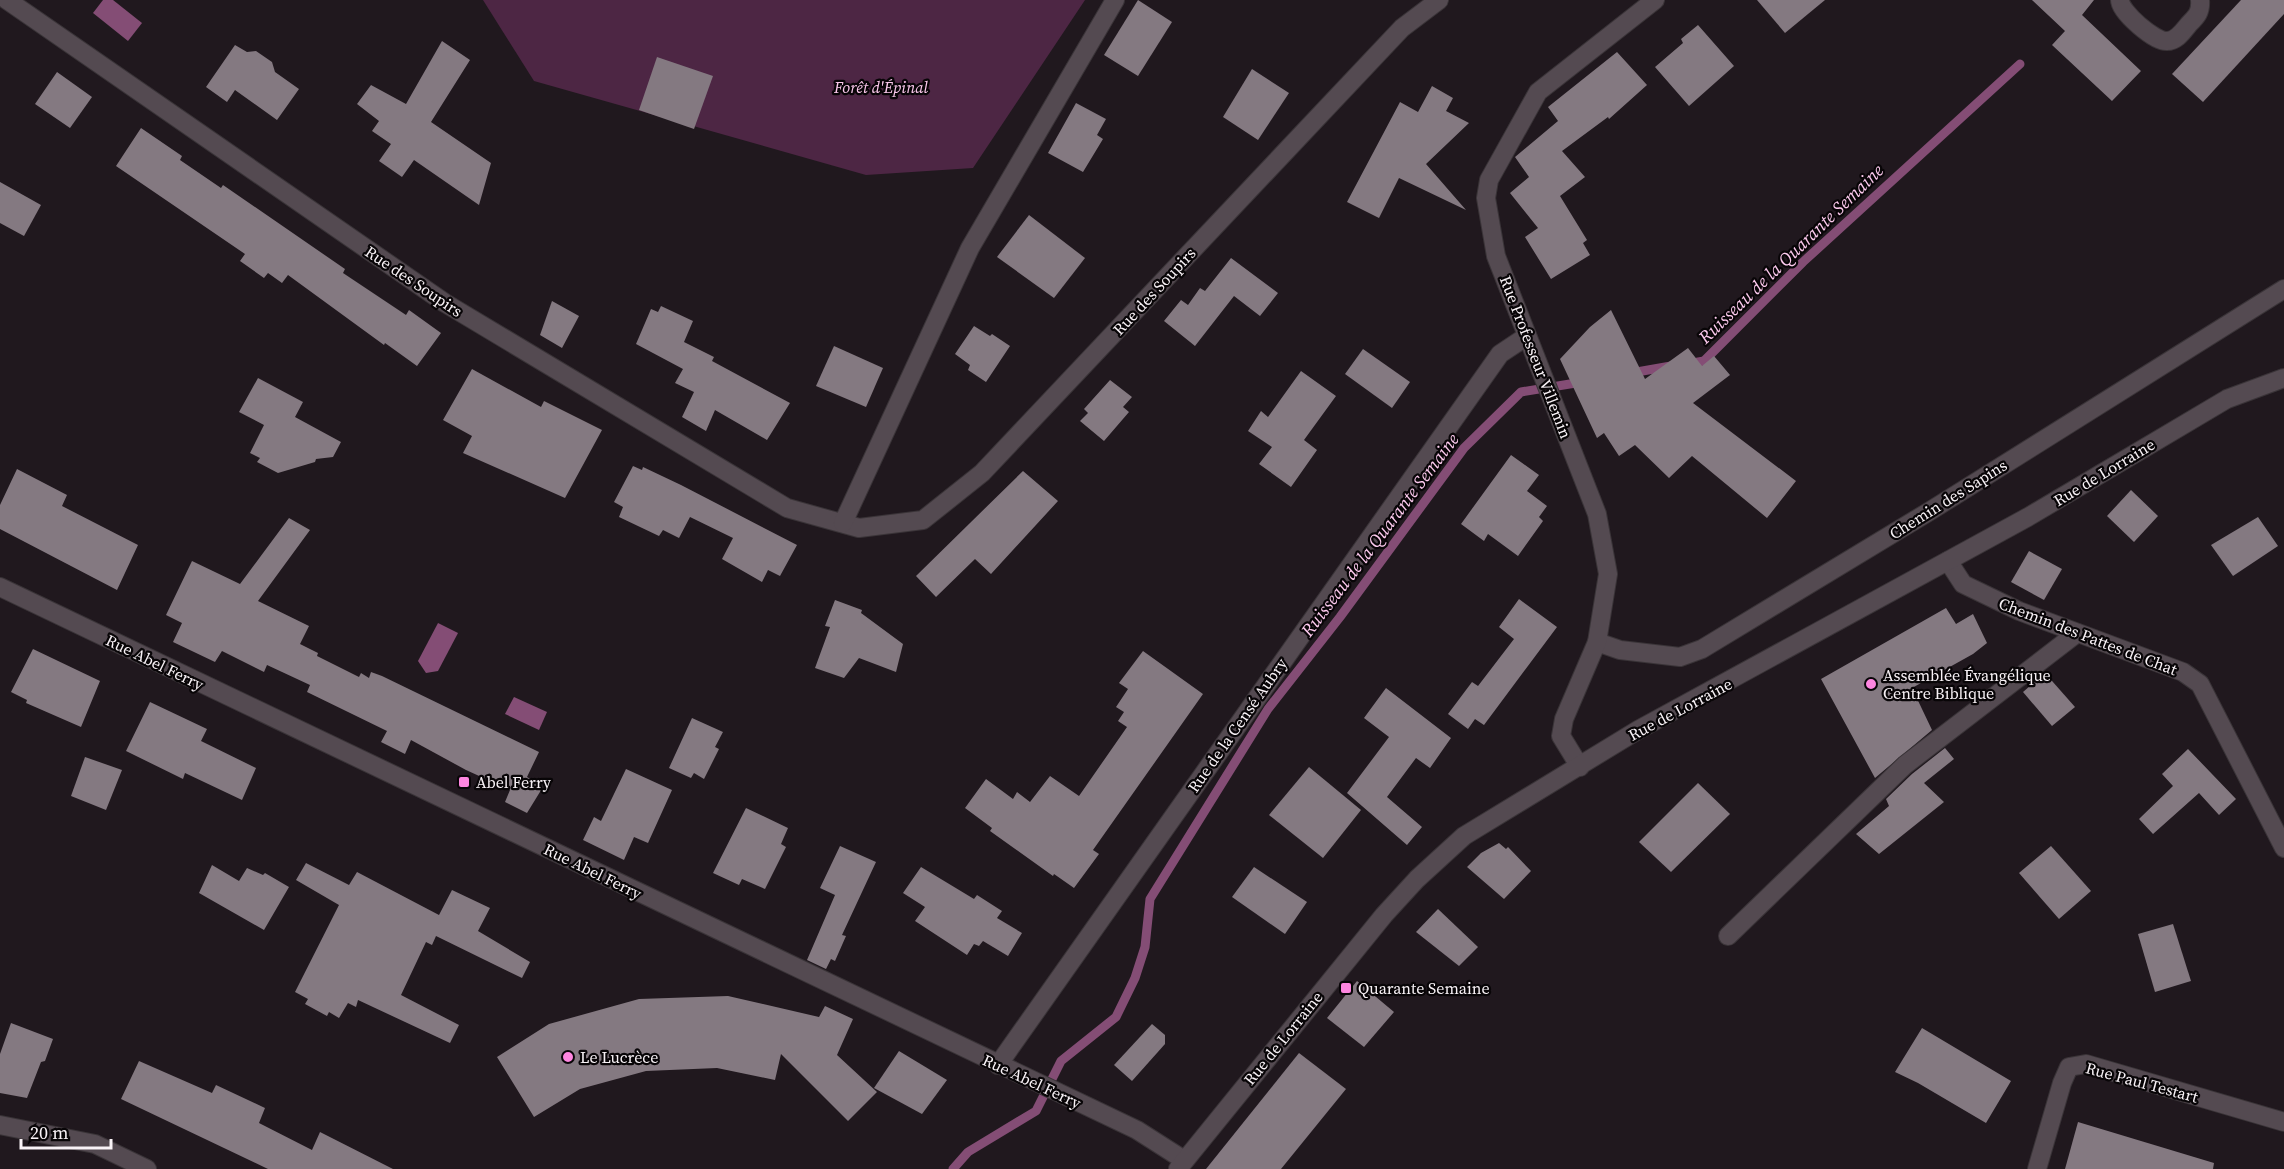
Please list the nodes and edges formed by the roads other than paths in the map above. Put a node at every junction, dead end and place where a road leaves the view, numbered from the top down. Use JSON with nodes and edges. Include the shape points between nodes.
{"nodes":[{"id":1,"x":7,"y":0,"type":"edge"},
{"id":2,"x":1115,"y":0,"type":"edge"},
{"id":3,"x":1439,"y":0,"type":"edge"},
{"id":4,"x":1655,"y":0,"type":"edge"},
{"id":5,"x":2120,"y":0,"type":"edge"},
{"id":6,"x":2200,"y":0,"type":"edge"},
{"id":7,"x":2284,"y":289,"type":"edge"},
{"id":8,"x":1527,"y":336,"type":"junction"},
{"id":9,"x":2284,"y":378,"type":"edge"},
{"id":10,"x":843,"y":523,"type":"junction"},
{"id":11,"x":1948,"y":561,"type":"junction"},
{"id":12,"x":0,"y":587,"type":"edge"},
{"id":13,"x":2077,"y":633,"type":"junction"},
{"id":14,"x":1597,"y":642,"type":"junction"},
{"id":15,"x":1581,"y":767,"type":"junction"},
{"id":16,"x":2284,"y":848,"type":"edge"},
{"id":17,"x":1728,"y":936,"type":"dead end"},
{"id":18,"x":998,"y":1065,"type":"junction"},
{"id":19,"x":2284,"y":1122,"type":"edge"},
{"id":20,"x":0,"y":1125,"type":"edge"},
{"id":21,"x":1181,"y":1164,"type":"edge"},
{"id":22,"x":147,"y":1169,"type":"edge"},
{"id":23,"x":2037,"y":1169,"type":"edge"}],
"edges":[{"from":1,"to":10,"type":"street","name":"Rue des Soupirs","via":[[445,303],[787,508]]},
{"from":2,"to":10,"type":"street","via":[[970,248]]},
{"from":3,"to":10,"type":"street","name":"Rue des Soupirs","via":[[1402,28],[982,473],[923,520],[859,528]]},
{"from":4,"to":8,"type":"street","name":"Rue Professeur Villemin","via":[[1538,92],[1489,180],[1486,198],[1496,256]]},
{"from":5,"to":6,"type":"street","via":[[2124,12],[2166,42],[2175,39],[2199,14]]},
{"from":7,"to":14,"type":"street","name":"Chemin des Sapins","via":[[1702,649],[1680,657],[1620,650]]},
{"from":8,"to":14,"type":"street","name":"Rue Professeur Villemin","via":[[1597,514],[1608,574]]},
{"from":8,"to":18,"type":"street","name":"Rue de la Censé Aubry","via":[[1500,354]]},
{"from":9,"to":11,"type":"street","name":"Rue de Lorraine","via":[[2227,399]]},
{"from":11,"to":13,"type":"street","name":"Chemin des Pattes de Chat","via":[[1963,584]]},
{"from":11,"to":15,"type":"street","name":"Rue de Lorraine","via":[[1638,730]]},
{"from":12,"to":18,"type":"street","name":"Rue Abel Ferry"},
{"from":13,"to":16,"type":"street","name":"Chemin des Pattes de Chat","via":[[2183,672],[2200,684]]},
{"from":13,"to":17,"type":"street","via":[[1905,765]]},
{"from":14,"to":15,"type":"street","name":"Rue Professeur Villemin","via":[[1564,719],[1561,736]]},
{"from":15,"to":21,"type":"street","name":"Rue de Lorraine","via":[[1464,837],[1416,879]]},
{"from":18,"to":21,"type":"street","name":"Rue Abel Ferry","via":[[1137,1130]]},
{"from":19,"to":23,"type":"street","name":"Rue Paul Testart","via":[[2086,1064],[2069,1067]]},
{"from":20,"to":22,"type":"street","via":[[95,1144]]}]}
